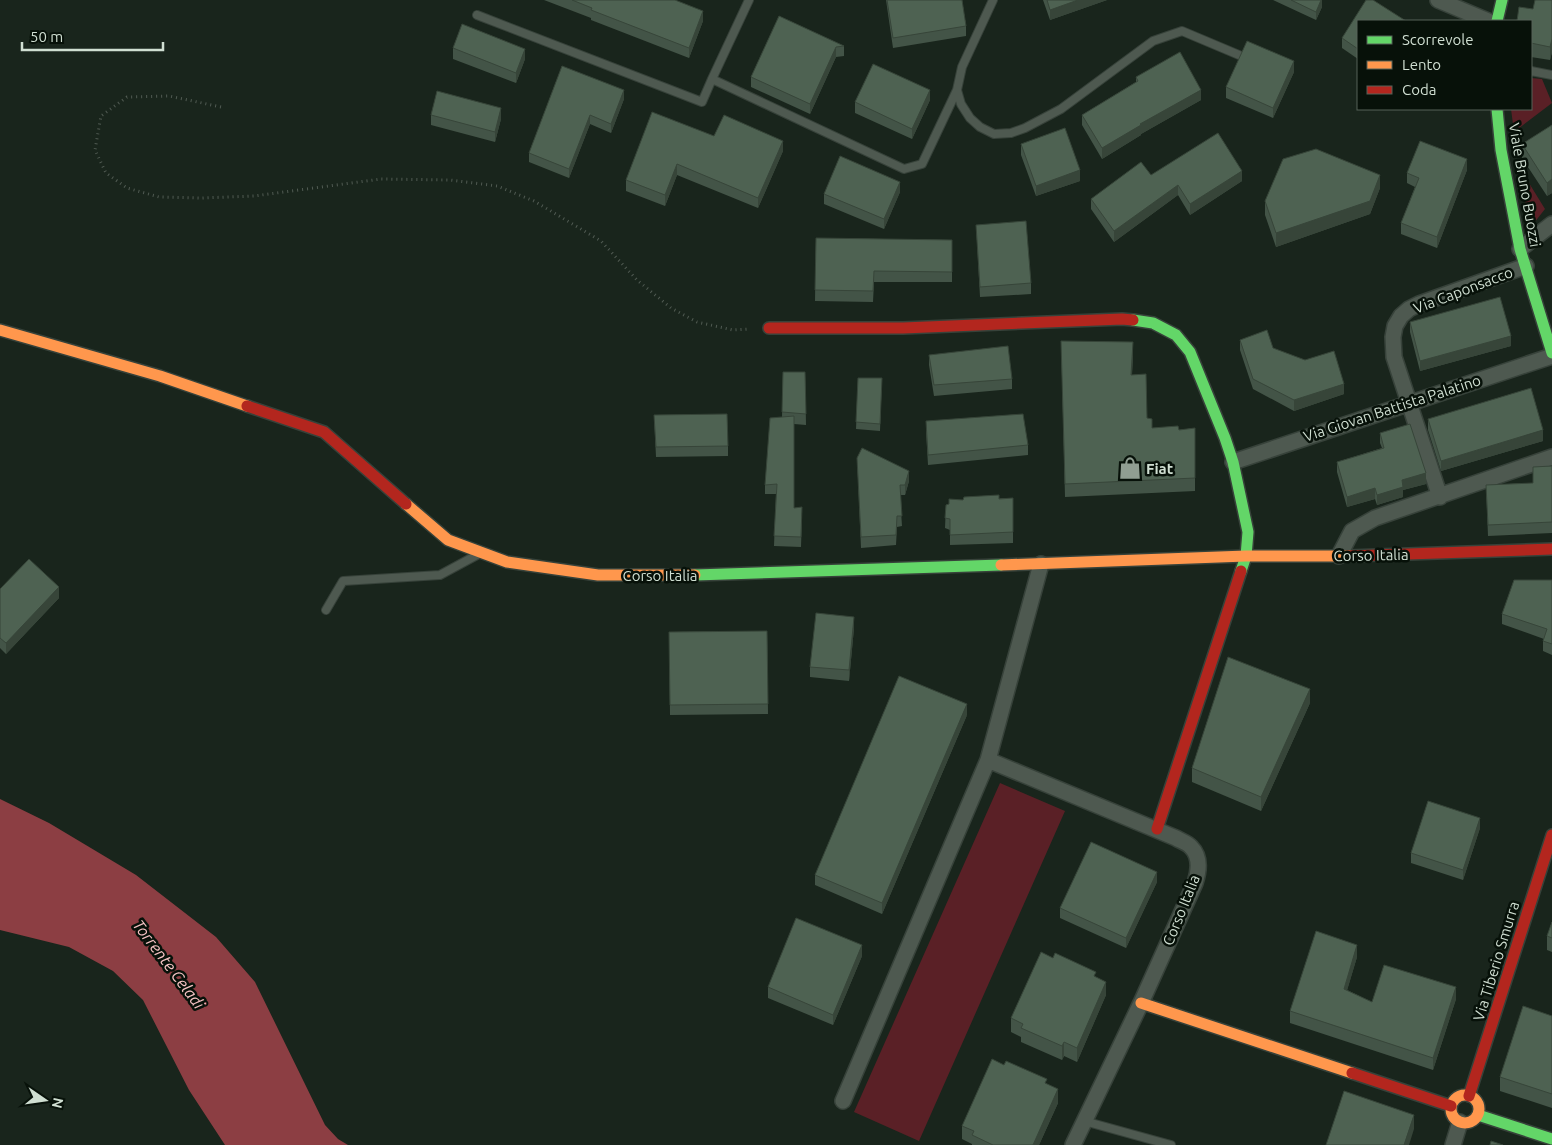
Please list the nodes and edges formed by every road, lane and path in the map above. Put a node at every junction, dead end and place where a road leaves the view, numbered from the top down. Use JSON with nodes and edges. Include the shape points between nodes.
{"nodes":[{"id":1,"x":749,"y":0,"type":"edge"},
{"id":2,"x":993,"y":0,"type":"edge"},
{"id":3,"x":1438,"y":0,"type":"edge"},
{"id":4,"x":1502,"y":0,"type":"edge"},
{"id":5,"x":477,"y":15,"type":"dead end"},
{"id":6,"x":1486,"y":20,"type":"edge"},
{"id":7,"x":1497,"y":20,"type":"edge"},
{"id":8,"x":1239,"y":55,"type":"edge"},
{"id":9,"x":1532,"y":71,"type":"edge"},
{"id":10,"x":1552,"y":75,"type":"edge"},
{"id":11,"x":712,"y":79,"type":"junction"},
{"id":12,"x":957,"y":90,"type":"junction"},
{"id":13,"x":221,"y":107,"type":"dead end"},
{"id":14,"x":1496,"y":110,"type":"edge"},
{"id":15,"x":1552,"y":224,"type":"edge"},
{"id":16,"x":1520,"y":249,"type":"junction"},
{"id":17,"x":1526,"y":266,"type":"junction"},
{"id":18,"x":769,"y":328,"type":"joint"},
{"id":19,"x":0,"y":330,"type":"edge"},
{"id":20,"x":1552,"y":354,"type":"edge"},
{"id":21,"x":1408,"y":402,"type":"junction"},
{"id":22,"x":1552,"y":457,"type":"edge"},
{"id":23,"x":1233,"y":462,"type":"junction"},
{"id":24,"x":1440,"y":496,"type":"junction"},
{"id":25,"x":1552,"y":549,"type":"edge"},
{"id":26,"x":481,"y":552,"type":"junction"},
{"id":27,"x":1246,"y":556,"type":"junction"},
{"id":28,"x":1339,"y":556,"type":"junction"},
{"id":29,"x":1041,"y":564,"type":"junction"},
{"id":30,"x":326,"y":610,"type":"dead end"},
{"id":31,"x":988,"y":760,"type":"junction"},
{"id":32,"x":1157,"y":829,"type":"junction"},
{"id":33,"x":1552,"y":834,"type":"edge"},
{"id":34,"x":1141,"y":1003,"type":"junction"},
{"id":35,"x":1470,"y":1096,"type":"junction"},
{"id":36,"x":843,"y":1101,"type":"dead end"},
{"id":37,"x":1451,"y":1106,"type":"junction"},
{"id":38,"x":1478,"y":1115,"type":"junction"},
{"id":39,"x":1084,"y":1120,"type":"junction"},
{"id":40,"x":1460,"y":1122,"type":"junction"},
{"id":41,"x":1552,"y":1139,"type":"edge"},
{"id":42,"x":1073,"y":1145,"type":"edge"},
{"id":43,"x":1171,"y":1145,"type":"edge"},
{"id":44,"x":1453,"y":1145,"type":"edge"}],
"edges":[{"from":1,"to":11,"type":"lane"},
{"from":2,"to":12,"type":"lane","via":[[962,67]]},
{"from":3,"to":6,"type":"street"},
{"from":4,"to":7,"type":"street"},
{"from":5,"to":11,"type":"lane","via":[[702,102]]},
{"from":8,"to":12,"type":"lane","via":[[1182,31],[1153,40],[1061,109],[1011,133],[994,134],[980,127],[961,104]]},
{"from":9,"to":10,"type":"lane"},
{"from":11,"to":12,"type":"lane","via":[[904,169],[922,164]]},
{"from":13,"to":18,"type":"path","via":[[170,96],[127,97],[101,116],[95,150],[106,173],[128,188],[160,197],[254,196],[381,178],[450,180],[497,186],[534,201],[601,241],[637,280],[671,308],[697,322],[733,330]]},
{"from":14,"to":16,"type":"street","name":"Viale Bruno Buozzi"},
{"from":15,"to":16,"type":"street"},
{"from":16,"to":17,"type":"street","name":"Viale Bruno Buozzi"},
{"from":17,"to":20,"type":"street","name":"Viale Bruno Buozzi"},
{"from":17,"to":21,"type":"street","name":"Via Caponsacco","via":[[1419,304],[1401,316],[1395,326],[1394,357]]},
{"from":18,"to":23,"type":"street","via":[[903,328],[1122,319],[1153,323],[1176,336],[1190,352]]},
{"from":19,"to":26,"type":"street","name":"Corso Italia","via":[[160,376],[324,432],[448,540]]},
{"from":20,"to":21,"type":"street","name":"Via Giovan Battista Palatino"},
{"from":21,"to":23,"type":"street","name":"Via Giovan Battista Palatino"},
{"from":21,"to":24,"type":"street","name":"Via Caponsacco"},
{"from":22,"to":24,"type":"street"},
{"from":23,"to":27,"type":"street","via":[[1248,532]]},
{"from":24,"to":28,"type":"street","via":[[1375,518],[1352,531]]},
{"from":25,"to":28,"type":"street","name":"Corso Italia"},
{"from":26,"to":29,"type":"street","name":"Corso Italia","via":[[507,562],[598,575]]},
{"from":26,"to":30,"type":"lane","via":[[440,575],[343,581]]},
{"from":27,"to":28,"type":"street","name":"Corso Italia"},
{"from":27,"to":29,"type":"street","name":"Corso Italia"},
{"from":27,"to":32,"type":"street"},
{"from":29,"to":31,"type":"street"},
{"from":31,"to":32,"type":"street","name":"Corso Italia"},
{"from":31,"to":36,"type":"street"},
{"from":32,"to":34,"type":"street","name":"Corso Italia","via":[[1191,847],[1198,862],[1198,872]]},
{"from":33,"to":35,"type":"street","name":"Via Tiberio Smurra"},
{"from":34,"to":37,"type":"street"},
{"from":34,"to":39,"type":"street","name":"Corso Italia"},
{"from":35,"to":37,"type":"street","via":[[1462,1095]]},
{"from":35,"to":38,"type":"street","via":[[1479,1107]]},
{"from":37,"to":40,"type":"street","via":[[1451,1112]]},
{"from":38,"to":40,"type":"street","via":[[1467,1123]]},
{"from":38,"to":41,"type":"street"},
{"from":39,"to":42,"type":"street","name":"Corso Italia"},
{"from":39,"to":43,"type":"lane"},
{"from":40,"to":44,"type":"street"}]}
